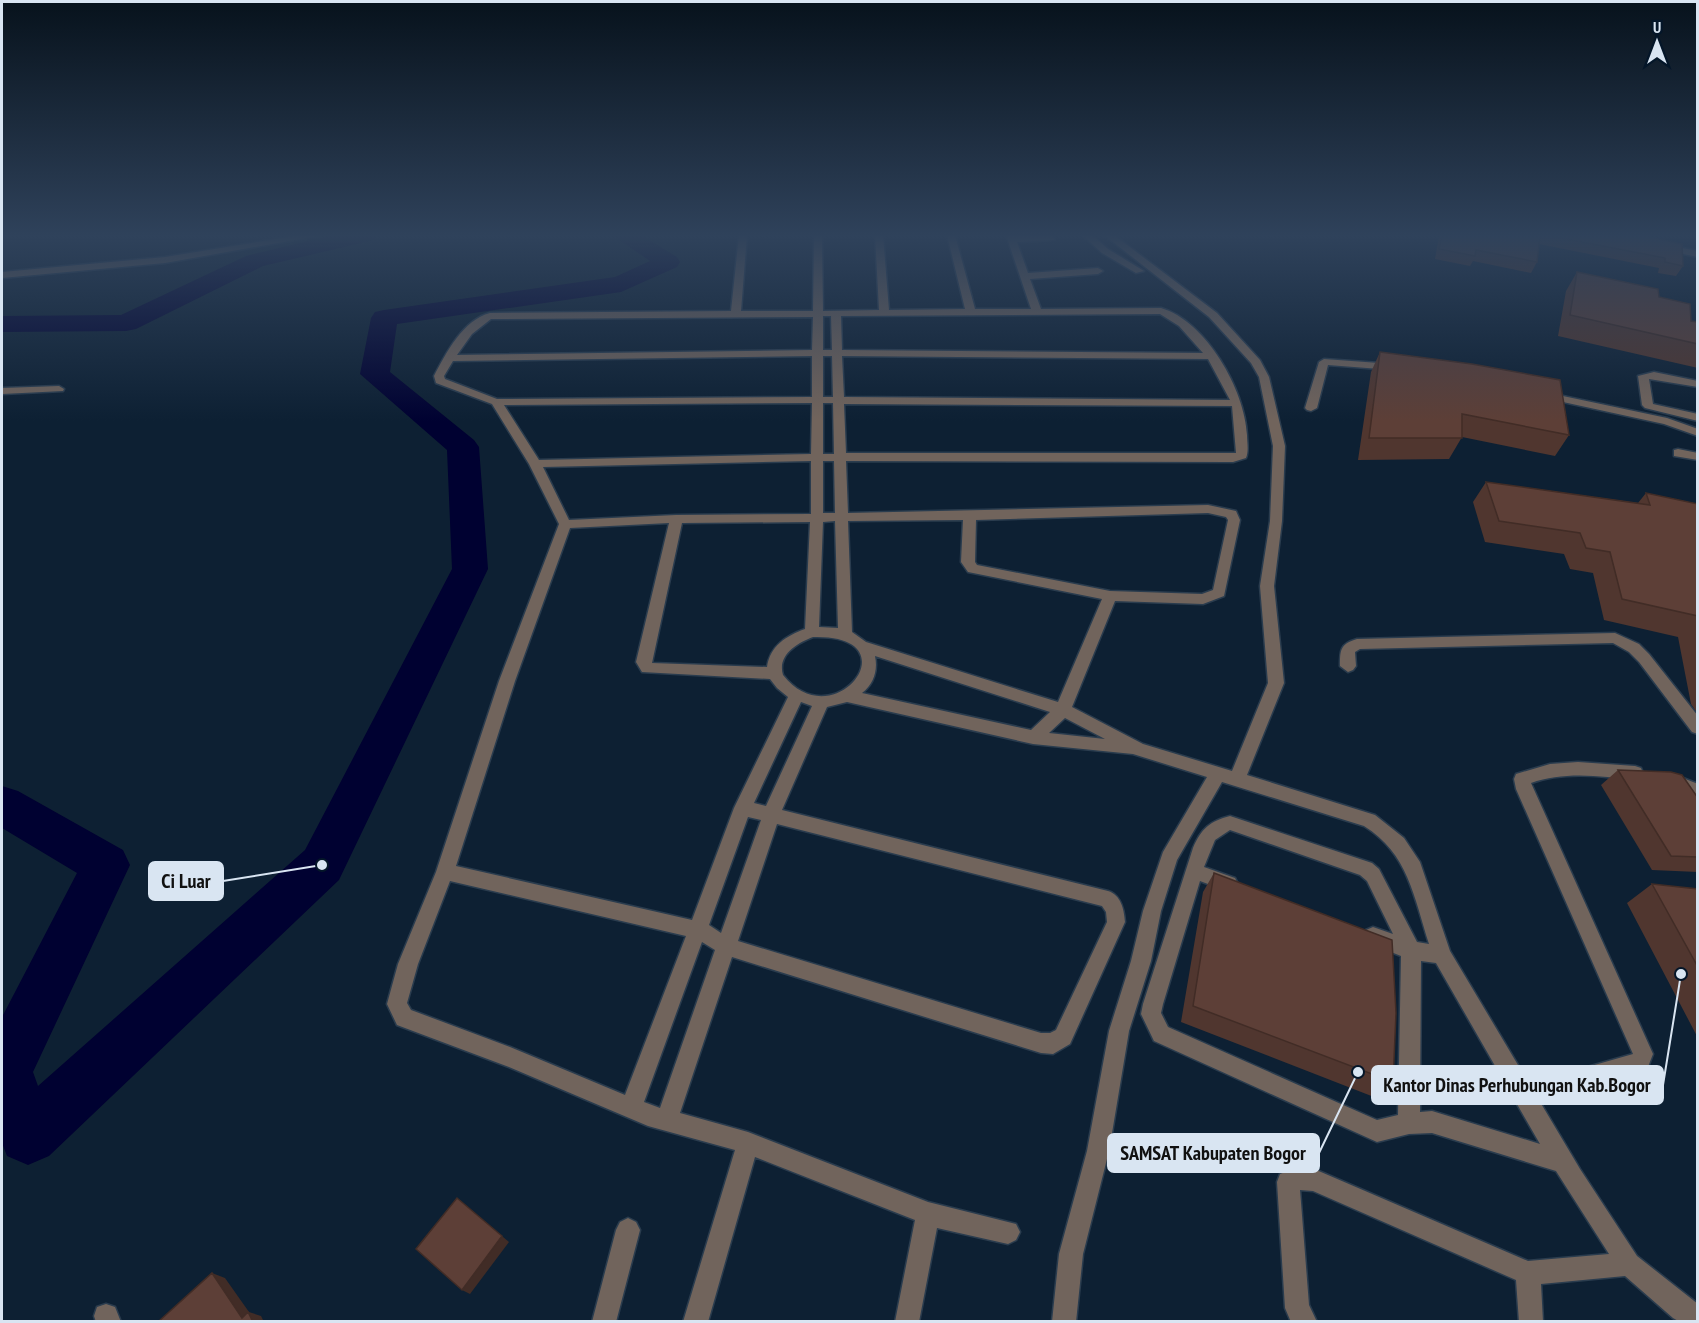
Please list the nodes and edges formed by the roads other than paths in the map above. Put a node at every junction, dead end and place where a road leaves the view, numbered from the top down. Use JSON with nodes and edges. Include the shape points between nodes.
{"nodes":[{"id":1,"x":738,"y":297,"type":"edge"},
{"id":2,"x":818,"y":297,"type":"edge"},
{"id":3,"x":883,"y":297,"type":"edge"},
{"id":4,"x":967,"y":297,"type":"edge"},
{"id":5,"x":1032,"y":297,"type":"edge"},
{"id":6,"x":1190,"y":297,"type":"edge"},
{"id":7,"x":1036,"y":312,"type":"junction"},
{"id":8,"x":971,"y":313,"type":"junction"},
{"id":9,"x":736,"y":314,"type":"junction"},
{"id":10,"x":818,"y":314,"type":"junction"},
{"id":11,"x":884,"y":314,"type":"junction"},
{"id":12,"x":836,"y":315,"type":"junction"},
{"id":13,"x":818,"y":353,"type":"junction"},
{"id":14,"x":839,"y":353,"type":"junction"},
{"id":15,"x":1213,"y":356,"type":"junction"},
{"id":16,"x":450,"y":358,"type":"junction"},
{"id":17,"x":1408,"y":369,"type":"edge"},
{"id":18,"x":1698,"y":384,"type":"edge"},
{"id":19,"x":59,"y":389,"type":"dead end"},
{"id":20,"x":2,"y":391,"type":"edge"},
{"id":21,"x":1532,"y":393,"type":"edge"},
{"id":22,"x":818,"y":400,"type":"junction"},
{"id":23,"x":839,"y":401,"type":"junction"},
{"id":24,"x":496,"y":402,"type":"junction"},
{"id":25,"x":1238,"y":404,"type":"junction"},
{"id":26,"x":1311,"y":408,"type":"dead end"},
{"id":27,"x":1698,"y":418,"type":"edge"},
{"id":28,"x":1698,"y":433,"type":"edge"},
{"id":29,"x":1678,"y":453,"type":"dead end"},
{"id":30,"x":841,"y":456,"type":"junction"},
{"id":31,"x":817,"y":457,"type":"junction"},
{"id":32,"x":1698,"y":457,"type":"edge"},
{"id":33,"x":536,"y":464,"type":"junction"},
{"id":34,"x":840,"y":516,"type":"junction"},
{"id":35,"x":970,"y":516,"type":"junction"},
{"id":36,"x":817,"y":517,"type":"junction"},
{"id":37,"x":676,"y":519,"type":"junction"},
{"id":38,"x":565,"y":524,"type":"junction"},
{"id":39,"x":1110,"y":596,"type":"junction"},
{"id":40,"x":812,"y":631,"type":"junction"},
{"id":41,"x":845,"y":634,"type":"junction"},
{"id":42,"x":863,"y":646,"type":"junction"},
{"id":43,"x":1348,"y":666,"type":"dead end"},
{"id":44,"x":774,"y":674,"type":"junction"},
{"id":45,"x":796,"y":696,"type":"junction"},
{"id":46,"x":847,"y":696,"type":"junction"},
{"id":47,"x":822,"y":702,"type":"junction"},
{"id":48,"x":1063,"y":710,"type":"junction"},
{"id":49,"x":1698,"y":728,"type":"edge"},
{"id":50,"x":1033,"y":738,"type":"junction"},
{"id":51,"x":1138,"y":749,"type":"junction"},
{"id":52,"x":1228,"y":776,"type":"junction"},
{"id":53,"x":1698,"y":792,"type":"edge"},
{"id":54,"x":743,"y":808,"type":"junction"},
{"id":55,"x":771,"y":815,"type":"junction"},
{"id":56,"x":1194,"y":871,"type":"junction"},
{"id":57,"x":445,"y":872,"type":"junction"},
{"id":58,"x":1248,"y":891,"type":"edge"},
{"id":59,"x":699,"y":930,"type":"junction"},
{"id":60,"x":1356,"y":930,"type":"edge"},
{"id":61,"x":728,"y":947,"type":"junction"},
{"id":62,"x":1411,"y":950,"type":"junction"},
{"id":63,"x":1442,"y":955,"type":"junction"},
{"id":64,"x":1591,"y":1075,"type":"dead end"},
{"id":65,"x":631,"y":1108,"type":"junction"},
{"id":66,"x":667,"y":1119,"type":"junction"},
{"id":67,"x":1409,"y":1123,"type":"junction"},
{"id":68,"x":748,"y":1143,"type":"junction"},
{"id":69,"x":1563,"y":1162,"type":"junction"},
{"id":70,"x":928,"y":1214,"type":"junction"},
{"id":71,"x":628,"y":1230,"type":"dead end"},
{"id":72,"x":1008,"y":1232,"type":"dead end"},
{"id":73,"x":1629,"y":1264,"type":"junction"},
{"id":74,"x":1528,"y":1273,"type":"junction"},
{"id":75,"x":1698,"y":1318,"type":"edge"},
{"id":76,"x":604,"y":1322,"type":"edge"},
{"id":77,"x":695,"y":1322,"type":"edge"},
{"id":78,"x":907,"y":1322,"type":"edge"},
{"id":79,"x":1064,"y":1322,"type":"edge"},
{"id":80,"x":1305,"y":1322,"type":"edge"},
{"id":81,"x":1531,"y":1322,"type":"edge"}],
"edges":[{"from":1,"to":9,"type":"street"},
{"from":2,"to":10,"type":"street"},
{"from":3,"to":11,"type":"street"},
{"from":4,"to":8,"type":"street"},
{"from":5,"to":7,"type":"street"},
{"from":6,"to":52,"type":"street","via":[[1221,321],[1256,362],[1264,376],[1279,446],[1276,521],[1267,586],[1276,683]]},
{"from":7,"to":8,"type":"street"},
{"from":7,"to":15,"type":"street","via":[[1165,312],[1173,315]]},
{"from":8,"to":11,"type":"street"},
{"from":9,"to":10,"type":"street"},
{"from":9,"to":16,"type":"street","via":[[485,316],[478,319]]},
{"from":10,"to":12,"type":"street"},
{"from":10,"to":13,"type":"street"},
{"from":11,"to":12,"type":"street"},
{"from":12,"to":14,"type":"street"},
{"from":13,"to":14,"type":"street"},
{"from":13,"to":16,"type":"street"},
{"from":13,"to":22,"type":"street"},
{"from":14,"to":15,"type":"street"},
{"from":14,"to":23,"type":"street"},
{"from":15,"to":25,"type":"street"},
{"from":16,"to":24,"type":"street","via":[[440,381]]},
{"from":17,"to":26,"type":"street","via":[[1324,362]]},
{"from":18,"to":27,"type":"street","via":[[1643,376],[1646,404]]},
{"from":19,"to":20,"type":"street"},
{"from":21,"to":28,"type":"street","via":[[1667,421]]},
{"from":22,"to":23,"type":"street"},
{"from":22,"to":24,"type":"street"},
{"from":22,"to":31,"type":"street"},
{"from":23,"to":25,"type":"street"},
{"from":23,"to":30,"type":"street"},
{"from":24,"to":33,"type":"street"},
{"from":25,"to":30,"type":"street","via":[[1242,455],[1233,458]]},
{"from":29,"to":32,"type":"street"},
{"from":30,"to":31,"type":"street"},
{"from":30,"to":34,"type":"street"},
{"from":31,"to":33,"type":"street"},
{"from":31,"to":36,"type":"street"},
{"from":33,"to":38,"type":"street"},
{"from":34,"to":35,"type":"street"},
{"from":34,"to":36,"type":"street"},
{"from":34,"to":41,"type":"street"},
{"from":35,"to":39,"type":"street","via":[[968,562],[973,569]]},
{"from":35,"to":39,"type":"street","via":[[1208,509],[1231,514],[1234,520],[1219,594],[1203,599]]},
{"from":36,"to":37,"type":"street"},
{"from":36,"to":40,"type":"street"},
{"from":37,"to":38,"type":"street"},
{"from":37,"to":44,"type":"street","via":[[645,665],[656,670]]},
{"from":38,"to":57,"type":"street","via":[[507,681]]},
{"from":39,"to":48,"type":"street"},
{"from":40,"to":41,"type":"street"},
{"from":40,"to":44,"type":"street","via":[[790,639],[776,655]]},
{"from":41,"to":42,"type":"street"},
{"from":42,"to":46,"type":"street","via":[[870,663],[864,682]]},
{"from":42,"to":48,"type":"street"},
{"from":43,"to":49,"type":"street","via":[[1347,650],[1357,644],[1615,638],[1635,648]]},
{"from":44,"to":45,"type":"street","via":[[782,687]]},
{"from":45,"to":47,"type":"street"},
{"from":45,"to":54,"type":"street"},
{"from":46,"to":47,"type":"street"},
{"from":46,"to":50,"type":"street"},
{"from":47,"to":55,"type":"street"},
{"from":48,"to":50,"type":"street"},
{"from":48,"to":51,"type":"street"},
{"from":50,"to":51,"type":"street"},
{"from":51,"to":52,"type":"street"},
{"from":52,"to":63,"type":"street","via":[[1384,828],[1411,862]]},
{"from":52,"to":79,"type":"street","via":[[1169,858],[1152,911],[1119,1031],[1098,1151],[1068,1270]]},
{"from":53,"to":64,"type":"street","via":[[1654,776],[1576,768],[1545,770],[1522,779],[1643,1054],[1639,1065]]},
{"from":54,"to":55,"type":"street"},
{"from":54,"to":59,"type":"street"},
{"from":55,"to":61,"type":"street"},
{"from":55,"to":61,"type":"street","via":[[1108,899],[1116,922],[1063,1037],[1053,1044]]},
{"from":56,"to":58,"type":"street"},
{"from":56,"to":62,"type":"street","via":[[1203,841],[1220,824],[1230,823],[1365,869],[1372,875]]},
{"from":56,"to":67,"type":"street","via":[[1153,1004],[1151,1014],[1161,1034],[1377,1131]]},
{"from":57,"to":59,"type":"street"},
{"from":57,"to":65,"type":"street","via":[[419,933],[397,1004],[404,1018]]},
{"from":59,"to":61,"type":"street"},
{"from":59,"to":65,"type":"street"},
{"from":60,"to":62,"type":"street"},
{"from":61,"to":66,"type":"street"},
{"from":62,"to":63,"type":"street"},
{"from":62,"to":67,"type":"street"},
{"from":63,"to":69,"type":"street"},
{"from":65,"to":66,"type":"street"},
{"from":66,"to":68,"type":"street"},
{"from":67,"to":69,"type":"street","via":[[1432,1122]]},
{"from":68,"to":70,"type":"street"},
{"from":68,"to":77,"type":"street"},
{"from":69,"to":73,"type":"street"},
{"from":70,"to":72,"type":"street"},
{"from":70,"to":78,"type":"street"},
{"from":71,"to":76,"type":"street"},
{"from":73,"to":74,"type":"street"},
{"from":73,"to":75,"type":"street"},
{"from":74,"to":80,"type":"street","via":[[1314,1180],[1298,1178],[1288,1182],[1296,1308]]},
{"from":74,"to":81,"type":"street"}]}
